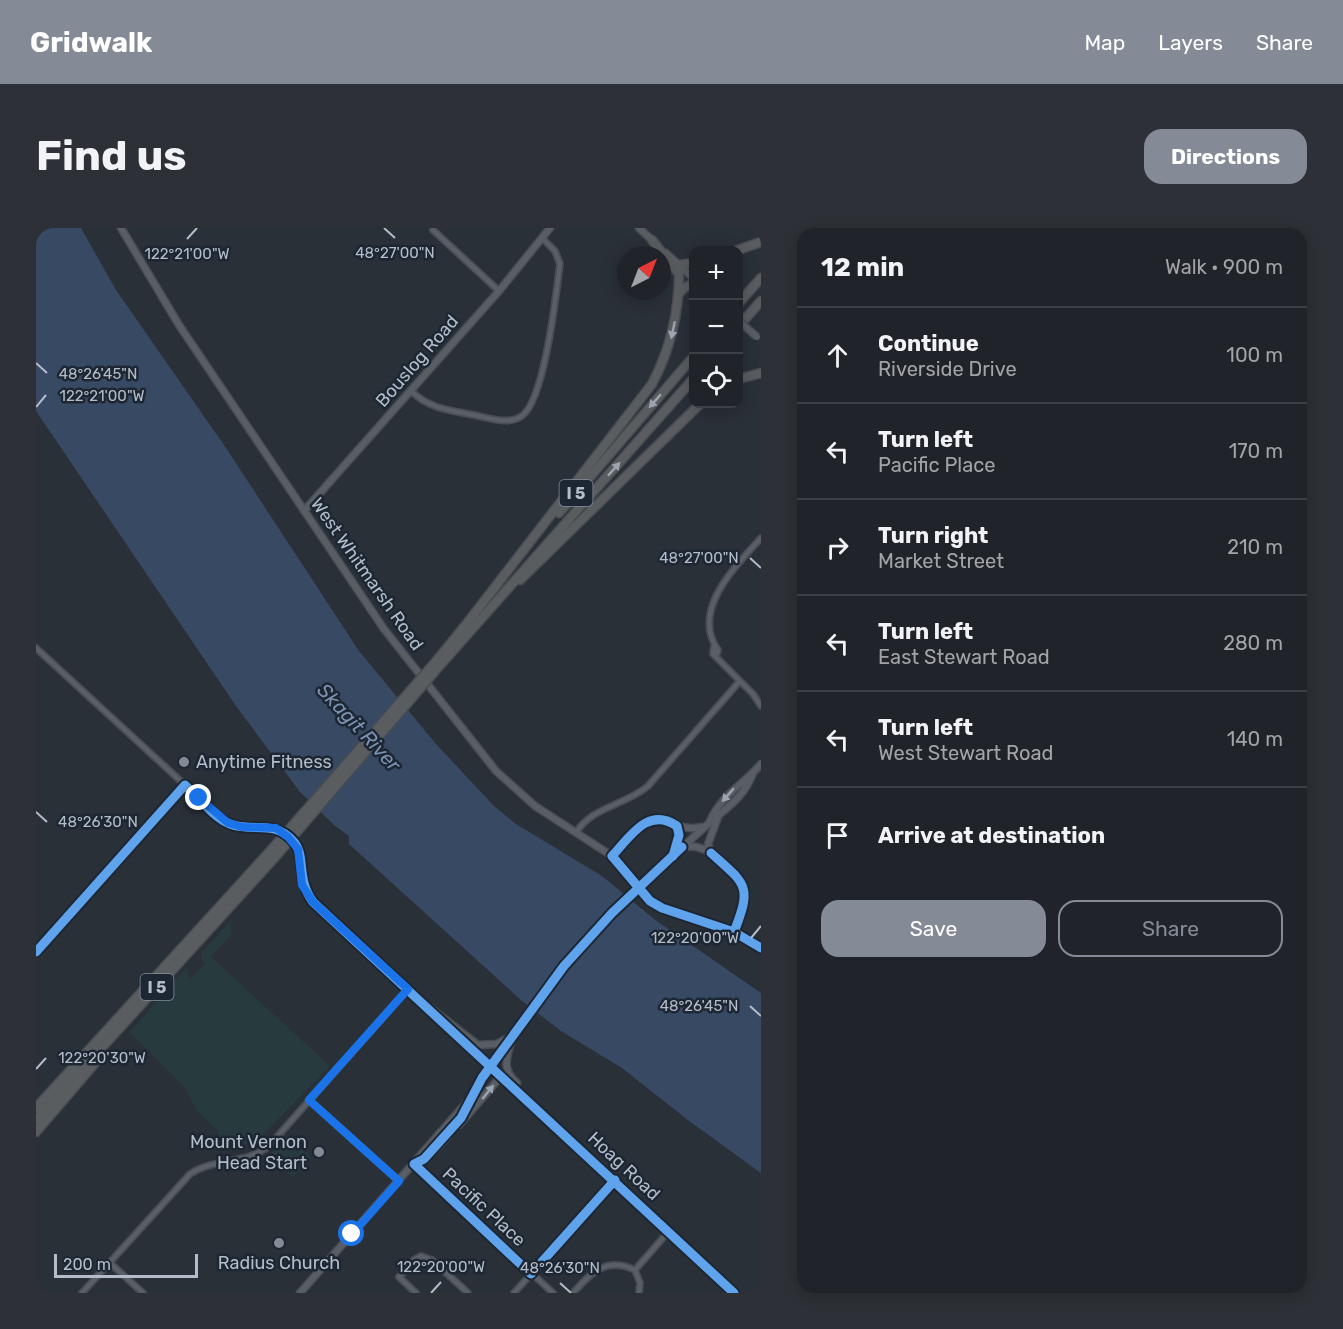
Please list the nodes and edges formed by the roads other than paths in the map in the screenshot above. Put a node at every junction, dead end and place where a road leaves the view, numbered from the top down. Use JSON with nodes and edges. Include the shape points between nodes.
{"nodes":[{"id":1,"x":121,"y":228,"type":"edge"},
{"id":2,"x":550,"y":228,"type":"edge"},
{"id":3,"x":639,"y":228,"type":"edge"},
{"id":4,"x":434,"y":230,"type":"dead end"},
{"id":5,"x":542,"y":238,"type":"junction"},
{"id":6,"x":652,"y":240,"type":"junction"},
{"id":7,"x":761,"y":242,"type":"edge"},
{"id":8,"x":743,"y":248,"type":"edge"},
{"id":9,"x":689,"y":264,"type":"edge"},
{"id":10,"x":679,"y":265,"type":"junction"},
{"id":11,"x":689,"y":276,"type":"edge"},
{"id":12,"x":761,"y":278,"type":"edge"},
{"id":13,"x":689,"y":284,"type":"edge"},
{"id":14,"x":499,"y":291,"type":"junction"},
{"id":15,"x":678,"y":296,"type":"junction"},
{"id":16,"x":742,"y":300,"type":"edge"},
{"id":17,"x":761,"y":301,"type":"edge"},
{"id":18,"x":743,"y":321,"type":"edge"},
{"id":19,"x":743,"y":325,"type":"edge"},
{"id":20,"x":759,"y":339,"type":"edge"},
{"id":21,"x":689,"y":361,"type":"edge"},
{"id":22,"x":761,"y":372,"type":"edge"},
{"id":23,"x":743,"y":377,"type":"edge"},
{"id":24,"x":689,"y":383,"type":"edge"},
{"id":25,"x":411,"y":391,"type":"junction"},
{"id":26,"x":696,"y":408,"type":"edge"},
{"id":27,"x":304,"y":511,"type":"junction"},
{"id":28,"x":761,"y":538,"type":"edge"},
{"id":29,"x":491,"y":607,"type":"junction"},
{"id":30,"x":461,"y":631,"type":"junction"},
{"id":31,"x":36,"y":648,"type":"edge"},
{"id":32,"x":440,"y":661,"type":"junction"},
{"id":33,"x":740,"y":682,"type":"junction"},
{"id":34,"x":761,"y":706,"type":"edge"},
{"id":35,"x":761,"y":764,"type":"edge"},
{"id":36,"x":753,"y":773,"type":"junction"},
{"id":37,"x":185,"y":785,"type":"junction"},
{"id":38,"x":719,"y":817,"type":"junction"},
{"id":39,"x":707,"y":825,"type":"junction"},
{"id":40,"x":677,"y":826,"type":"junction"},
{"id":41,"x":576,"y":833,"type":"junction"},
{"id":42,"x":682,"y":847,"type":"junction"},
{"id":43,"x":274,"y":852,"type":"junction"},
{"id":44,"x":711,"y":853,"type":"junction"},
{"id":45,"x":612,"y":856,"type":"junction"},
{"id":46,"x":673,"y":856,"type":"junction"},
{"id":47,"x":641,"y":890,"type":"joint"},
{"id":48,"x":734,"y":932,"type":"junction"},
{"id":49,"x":761,"y":948,"type":"edge"},
{"id":50,"x":36,"y":952,"type":"edge"},
{"id":51,"x":408,"y":989,"type":"junction"},
{"id":52,"x":153,"y":991,"type":"junction"},
{"id":53,"x":426,"y":1005,"type":"junction"},
{"id":54,"x":513,"y":1035,"type":"junction"},
{"id":55,"x":91,"y":1048,"type":"junction"},
{"id":56,"x":502,"y":1075,"type":"junction"},
{"id":57,"x":474,"y":1094,"type":"junction"},
{"id":58,"x":36,"y":1100,"type":"edge"},
{"id":59,"x":309,"y":1100,"type":"junction"},
{"id":60,"x":36,"y":1108,"type":"edge"},
{"id":61,"x":36,"y":1120,"type":"edge"},
{"id":62,"x":559,"y":1128,"type":"junction"},
{"id":63,"x":36,"y":1132,"type":"edge"},
{"id":64,"x":446,"y":1138,"type":"junction"},
{"id":65,"x":414,"y":1164,"type":"junction"},
{"id":66,"x":615,"y":1180,"type":"junction"},
{"id":67,"x":399,"y":1181,"type":"junction"},
{"id":68,"x":669,"y":1231,"type":"junction"},
{"id":69,"x":110,"y":1263,"type":"junction"},
{"id":70,"x":635,"y":1270,"type":"junction"},
{"id":71,"x":531,"y":1274,"type":"junction"},
{"id":72,"x":82,"y":1293,"type":"edge"},
{"id":73,"x":143,"y":1293,"type":"edge"},
{"id":74,"x":300,"y":1293,"type":"edge"},
{"id":75,"x":416,"y":1293,"type":"edge"},
{"id":76,"x":468,"y":1293,"type":"edge"},
{"id":77,"x":514,"y":1293,"type":"edge"},
{"id":78,"x":553,"y":1293,"type":"edge"},
{"id":79,"x":573,"y":1293,"type":"edge"},
{"id":80,"x":639,"y":1293,"type":"edge"},
{"id":81,"x":734,"y":1293,"type":"edge"}],
"edges":[{"from":1,"to":27,"type":"street","name":"West Whitmarsh Road","via":[[179,325]]},
{"from":2,"to":5,"type":"street","name":"Bouslog Road"},
{"from":3,"to":6,"type":"street"},
{"from":4,"to":14,"type":"street"},
{"from":5,"to":14,"type":"street","name":"Bouslog Road"},
{"from":5,"to":25,"type":"street","via":[[555,251],[560,264],[543,367],[523,416],[499,420],[430,406]]},
{"from":6,"to":10,"type":"street"},
{"from":6,"to":15,"type":"highway","via":[[679,272]]},
{"from":7,"to":8,"type":"highway"},
{"from":9,"to":10,"type":"highway"},
{"from":10,"to":11,"type":"street"},
{"from":12,"to":16,"type":"highway"},
{"from":13,"to":15,"type":"highway"},
{"from":14,"to":25,"type":"street","name":"Bouslog Road"},
{"from":15,"to":30,"type":"highway","one_way":true,"via":[[668,355],[652,384]]},
{"from":17,"to":18,"type":"highway"},
{"from":19,"to":20,"type":"street","bridge":true},
{"from":21,"to":30,"type":"highway","number":"I 5","one_way":true},
{"from":22,"to":23,"type":"highway"},
{"from":29,"to":24,"type":"highway","number":"I 5","one_way":true},
{"from":25,"to":27,"type":"street","name":"Bouslog Road"},
{"from":26,"to":29,"type":"highway"},
{"from":27,"to":41,"type":"street","name":"West Whitmarsh Road","via":[[384,629],[496,771],[528,801]]},
{"from":28,"to":33,"type":"street","via":[[716,596],[710,622],[713,654]]},
{"from":29,"to":32,"type":"highway","number":"I 5"},
{"from":30,"to":32,"type":"highway","number":"I 5"},
{"from":31,"to":37,"type":"street"},
{"from":32,"to":43,"type":"highway","number":"I 5","bridge":true},
{"from":33,"to":34,"type":"street"},
{"from":33,"to":41,"type":"street","via":[[648,786],[587,819]]},
{"from":35,"to":36,"type":"street"},
{"from":36,"to":38,"type":"street","via":[[748,786]]},
{"from":36,"to":39,"type":"street","one_way":true,"via":[[741,780]]},
{"from":37,"to":50,"type":"street"},
{"from":37,"to":51,"type":"street","via":[[228,823],[276,828],[288,837],[298,849],[302,885],[313,902]]},
{"from":38,"to":39,"type":"street"},
{"from":38,"to":44,"type":"street","via":[[708,844]]},
{"from":39,"to":40,"type":"street","via":[[694,829]]},
{"from":39,"to":42,"type":"street"},
{"from":40,"to":45,"type":"street","via":[[661,820],[646,822]]},
{"from":40,"to":46,"type":"street","via":[[680,835]]},
{"from":41,"to":45,"type":"street","name":"West Whitmarsh Road"},
{"from":42,"to":44,"type":"street","via":[[697,847]]},
{"from":42,"to":46,"type":"street"},
{"from":43,"to":52,"type":"highway","number":"I 5"},
{"from":43,"to":55,"type":"highway","number":"I 5"},
{"from":44,"to":48,"type":"street","via":[[738,877],[745,892],[743,911]]},
{"from":45,"to":47,"type":"street","name":"West Whitmarsh Road"},
{"from":46,"to":54,"type":"street","bridge":true,"via":[[580,947]]},
{"from":47,"to":48,"type":"street","via":[[662,908]]},
{"from":48,"to":49,"type":"street"},
{"from":51,"to":53,"type":"street"},
{"from":51,"to":59,"type":"street"},
{"from":52,"to":61,"type":"highway","number":"I 5"},
{"from":52,"to":63,"type":"highway"},
{"from":53,"to":54,"type":"street","via":[[478,1045],[497,1044]]},
{"from":53,"to":56,"type":"street","name":"Hoag Road"},
{"from":54,"to":57,"type":"street","bridge":true},
{"from":54,"to":62,"type":"street","via":[[505,1065],[508,1075]]},
{"from":55,"to":58,"type":"highway"},
{"from":55,"to":60,"type":"highway","number":"I 5"},
{"from":56,"to":62,"type":"street","name":"Hoag Road"},
{"from":64,"to":56,"type":"street","one_way":true},
{"from":57,"to":64,"type":"street"},
{"from":57,"to":65,"type":"street"},
{"from":59,"to":67,"type":"street"},
{"from":59,"to":69,"type":"street","via":[[260,1153],[206,1165],[190,1174]]},
{"from":62,"to":66,"type":"street","name":"Hoag Road"},
{"from":64,"to":65,"type":"street"},
{"from":65,"to":67,"type":"street"},
{"from":65,"to":71,"type":"street","name":"Pacific Place"},
{"from":66,"to":68,"type":"street","name":"Hoag Road"},
{"from":66,"to":71,"type":"street"},
{"from":67,"to":74,"type":"street"},
{"from":68,"to":70,"type":"street"},
{"from":68,"to":81,"type":"street","name":"Hoag Road"},
{"from":69,"to":72,"type":"street"},
{"from":69,"to":73,"type":"street"},
{"from":70,"to":79,"type":"street","via":[[619,1264],[600,1266]]},
{"from":70,"to":80,"type":"street"},
{"from":71,"to":77,"type":"street"},
{"from":71,"to":78,"type":"street","name":"Pacific Place"},
{"from":75,"to":76,"type":"street","via":[[399,1277],[417,1257],[426,1256]]}]}
